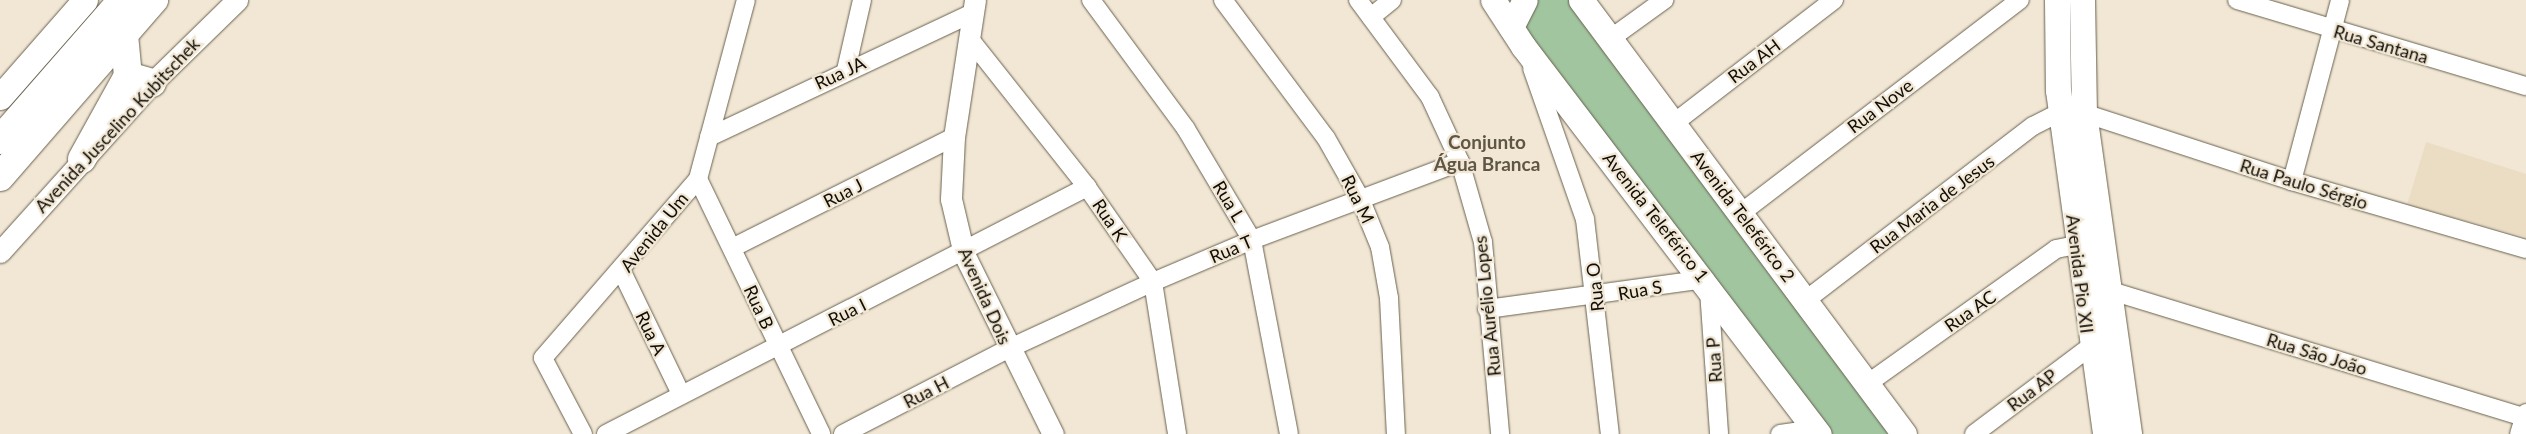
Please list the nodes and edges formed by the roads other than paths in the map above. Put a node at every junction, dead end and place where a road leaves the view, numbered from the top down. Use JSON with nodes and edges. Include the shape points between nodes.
{"nodes":[{"id":1,"x":85,"y":0,"type":"edge"},
{"id":2,"x":122,"y":0,"type":"edge"},
{"id":3,"x":154,"y":0,"type":"edge"},
{"id":4,"x":237,"y":0,"type":"edge"},
{"id":5,"x":746,"y":0,"type":"edge"},
{"id":6,"x":862,"y":0,"type":"edge"},
{"id":7,"x":1091,"y":0,"type":"edge"},
{"id":8,"x":1223,"y":0,"type":"edge"},
{"id":9,"x":1358,"y":0,"type":"edge"},
{"id":10,"x":1392,"y":0,"type":"edge"},
{"id":11,"x":1493,"y":0,"type":"edge"},
{"id":12,"x":1525,"y":0,"type":"edge"},
{"id":13,"x":1581,"y":0,"type":"edge"},
{"id":14,"x":1664,"y":0,"type":"edge"},
{"id":15,"x":1834,"y":0,"type":"edge"},
{"id":16,"x":2057,"y":0,"type":"edge"},
{"id":17,"x":2082,"y":0,"type":"edge"},
{"id":18,"x":2237,"y":0,"type":"edge"},
{"id":19,"x":2340,"y":0,"type":"edge"},
{"id":20,"x":2008,"y":4,"type":"edge"},
{"id":21,"x":974,"y":6,"type":"edge"},
{"id":22,"x":1371,"y":17,"type":"junction"},
{"id":23,"x":2331,"y":29,"type":"junction"},
{"id":24,"x":124,"y":35,"type":"junction"},
{"id":25,"x":1517,"y":37,"type":"junction"},
{"id":26,"x":969,"y":38,"type":"junction"},
{"id":27,"x":1610,"y":39,"type":"junction"},
{"id":28,"x":846,"y":70,"type":"junction"},
{"id":29,"x":140,"y":79,"type":"junction"},
{"id":30,"x":2526,"y":86,"type":"edge"},
{"id":31,"x":0,"y":97,"type":"edge"},
{"id":32,"x":1574,"y":112,"type":"junction"},
{"id":33,"x":2072,"y":113,"type":"junction"},
{"id":34,"x":1674,"y":123,"type":"junction"},
{"id":35,"x":710,"y":137,"type":"junction"},
{"id":36,"x":954,"y":137,"type":"junction"},
{"id":37,"x":0,"y":140,"type":"edge"},
{"id":38,"x":1561,"y":143,"type":"junction"},
{"id":39,"x":82,"y":159,"type":"joint"},
{"id":40,"x":1460,"y":162,"type":"junction"},
{"id":41,"x":0,"y":177,"type":"edge"},
{"id":42,"x":698,"y":179,"type":"junction"},
{"id":43,"x":2292,"y":182,"type":"junction"},
{"id":44,"x":1087,"y":187,"type":"junction"},
{"id":45,"x":1360,"y":198,"type":"junction"},
{"id":46,"x":1741,"y":213,"type":"junction"},
{"id":47,"x":1252,"y":240,"type":"junction"},
{"id":48,"x":2076,"y":245,"type":"junction"},
{"id":49,"x":732,"y":248,"type":"junction"},
{"id":50,"x":2526,"y":249,"type":"edge"},
{"id":51,"x":0,"y":252,"type":"edge"},
{"id":52,"x":964,"y":254,"type":"junction"},
{"id":53,"x":622,"y":272,"type":"junction"},
{"id":54,"x":1153,"y":282,"type":"junction"},
{"id":55,"x":1707,"y":283,"type":"junction"},
{"id":56,"x":2108,"y":290,"type":"junction"},
{"id":57,"x":1596,"y":297,"type":"junction"},
{"id":58,"x":1806,"y":300,"type":"junction"},
{"id":59,"x":1487,"y":309,"type":"junction"},
{"id":60,"x":778,"y":346,"type":"junction"},
{"id":61,"x":2090,"y":347,"type":"junction"},
{"id":62,"x":1008,"y":349,"type":"junction"},
{"id":63,"x":1867,"y":384,"type":"junction"},
{"id":64,"x":681,"y":394,"type":"junction"},
{"id":65,"x":2524,"y":421,"type":"edge"},
{"id":66,"x":1818,"y":431,"type":"edge"},
{"id":67,"x":582,"y":434,"type":"edge"},
{"id":68,"x":606,"y":434,"type":"edge"},
{"id":69,"x":821,"y":434,"type":"edge"},
{"id":70,"x":843,"y":434,"type":"edge"},
{"id":71,"x":1053,"y":434,"type":"edge"},
{"id":72,"x":1177,"y":434,"type":"edge"},
{"id":73,"x":1289,"y":434,"type":"edge"},
{"id":74,"x":1396,"y":434,"type":"edge"},
{"id":75,"x":1500,"y":434,"type":"edge"},
{"id":76,"x":1610,"y":434,"type":"edge"},
{"id":77,"x":1719,"y":434,"type":"edge"},
{"id":78,"x":1780,"y":434,"type":"edge"},
{"id":79,"x":1904,"y":434,"type":"edge"},
{"id":80,"x":1974,"y":434,"type":"edge"},
{"id":81,"x":2105,"y":434,"type":"edge"},
{"id":82,"x":2129,"y":434,"type":"edge"}],
"edges":[{"from":1,"to":31,"type":"main road"},
{"from":2,"to":37,"type":"highway"},
{"from":3,"to":24,"type":"highway"},
{"from":4,"to":29,"type":"street","name":"Avenida Juscelino Kubitschek"},
{"from":5,"to":35,"type":"street","name":"Avenida Um"},
{"from":6,"to":28,"type":"street"},
{"from":7,"to":47,"type":"street","name":"Rua L","via":[[1186,129]]},
{"from":8,"to":45,"type":"street","name":"Rua M","via":[[1326,138]]},
{"from":9,"to":22,"type":"street","name":"Rua Aurélio Lopes"},
{"from":10,"to":22,"type":"street"},
{"from":11,"to":25,"type":"main road","name":"Avenida Teleférico 1"},
{"from":12,"to":25,"type":"main road"},
{"from":13,"to":27,"type":"main road","name":"Avenida Teleférico 2"},
{"from":14,"to":27,"type":"street"},
{"from":15,"to":34,"type":"street","name":"Rua AH"},
{"from":16,"to":33,"type":"main road","name":"Avenida Pio XII"},
{"from":17,"to":33,"type":"main road","name":"Avenida Pio XII"},
{"from":18,"to":23,"type":"street","name":"Rua Santana"},
{"from":19,"to":23,"type":"street"},
{"from":20,"to":46,"type":"street","name":"Rua Nove"},
{"from":21,"to":26,"type":"street","name":"Avenida Dois"},
{"from":21,"to":28,"type":"street","name":"Rua JA"},
{"from":22,"to":40,"type":"street","name":"Rua Aurélio Lopes","via":[[1430,97]]},
{"from":23,"to":30,"type":"street","name":"Rua Santana"},
{"from":23,"to":43,"type":"street"},
{"from":24,"to":29,"type":"highway"},
{"from":24,"to":41,"type":"highway"},
{"from":25,"to":32,"type":"main road","name":"Avenida Teleférico 1"},
{"from":25,"to":38,"type":"street","name":"Rua O"},
{"from":26,"to":36,"type":"street","name":"Avenida Dois"},
{"from":26,"to":44,"type":"street","name":"Rua K"},
{"from":27,"to":34,"type":"main road","name":"Avenida Teleférico 2"},
{"from":28,"to":35,"type":"street","name":"Rua JA"},
{"from":29,"to":39,"type":"highway"},
{"from":32,"to":38,"type":"street","via":[[1562,130]]},
{"from":32,"to":55,"type":"main road","name":"Avenida Teleférico 1"},
{"from":33,"to":43,"type":"street","name":"Rua Paulo Sérgio"},
{"from":33,"to":48,"type":"main road","name":"Avenida Pio XII"},
{"from":33,"to":56,"type":"main road","name":"Avenida Pio XII"},
{"from":33,"to":58,"type":"street","name":"Rua Maria de Jesus","via":[[2033,126]]},
{"from":34,"to":46,"type":"main road","name":"Avenida Teleférico 2"},
{"from":35,"to":42,"type":"street","name":"Avenida Um"},
{"from":36,"to":49,"type":"street","name":"Rua J"},
{"from":36,"to":52,"type":"street","name":"Avenida Dois","via":[[951,199]]},
{"from":38,"to":57,"type":"street","name":"Rua O","via":[[1585,219]]},
{"from":39,"to":51,"type":"street","name":"Avenida Juscelino Kubitschek"},
{"from":40,"to":45,"type":"street","name":"Rua T"},
{"from":40,"to":59,"type":"street","name":"Rua Aurélio Lopes","via":[[1484,242]]},
{"from":42,"to":49,"type":"street","name":"Rua B"},
{"from":42,"to":53,"type":"street","name":"Avenida Um"},
{"from":43,"to":50,"type":"street","name":"Rua Paulo Sérgio"},
{"from":44,"to":52,"type":"street","name":"Rua I"},
{"from":44,"to":54,"type":"street","name":"Rua K"},
{"from":45,"to":47,"type":"street","name":"Rua T"},
{"from":45,"to":74,"type":"street","name":"Rua M","via":[[1380,247],[1389,298]]},
{"from":46,"to":58,"type":"main road","name":"Avenida Teleférico 2"},
{"from":47,"to":54,"type":"street","name":"Rua T"},
{"from":47,"to":73,"type":"street","name":"Rua L","via":[[1266,294]]},
{"from":48,"to":61,"type":"main road","name":"Avenida Pio XII"},
{"from":48,"to":63,"type":"street","name":"Rua AC","via":[[2056,249]]},
{"from":49,"to":60,"type":"street","name":"Rua B"},
{"from":52,"to":60,"type":"street","name":"Rua I"},
{"from":52,"to":62,"type":"street","name":"Avenida Dois"},
{"from":53,"to":64,"type":"street","name":"Rua A"},
{"from":53,"to":67,"type":"street","name":"Avenida Um","via":[[543,358]]},
{"from":54,"to":62,"type":"street","name":"Rua T"},
{"from":54,"to":72,"type":"street","name":"Rua K"},
{"from":55,"to":57,"type":"street","name":"Rua S"},
{"from":55,"to":66,"type":"main road","name":"Avenida Teleférico 1"},
{"from":55,"to":77,"type":"street","name":"Rua P"},
{"from":56,"to":65,"type":"street","name":"Rua São João"},
{"from":56,"to":82,"type":"main road","name":"Avenida Pio XII"},
{"from":57,"to":59,"type":"street","name":"Rua S"},
{"from":57,"to":76,"type":"street","name":"Rua O"},
{"from":58,"to":63,"type":"main road","name":"Avenida Teleférico 2"},
{"from":59,"to":75,"type":"street","name":"Rua Aurélio Lopes"},
{"from":60,"to":64,"type":"street","name":"Rua I"},
{"from":60,"to":69,"type":"street","name":"Rua B"},
{"from":61,"to":80,"type":"street","name":"Rua AP"},
{"from":61,"to":81,"type":"main road","name":"Avenida Pio XII"},
{"from":62,"to":70,"type":"street","name":"Rua H"},
{"from":62,"to":71,"type":"street","name":"Avenida Dois"},
{"from":63,"to":79,"type":"main road","name":"Avenida Teleférico 2"},
{"from":64,"to":68,"type":"street","name":"Rua I"},
{"from":66,"to":78,"type":"street"}]}
